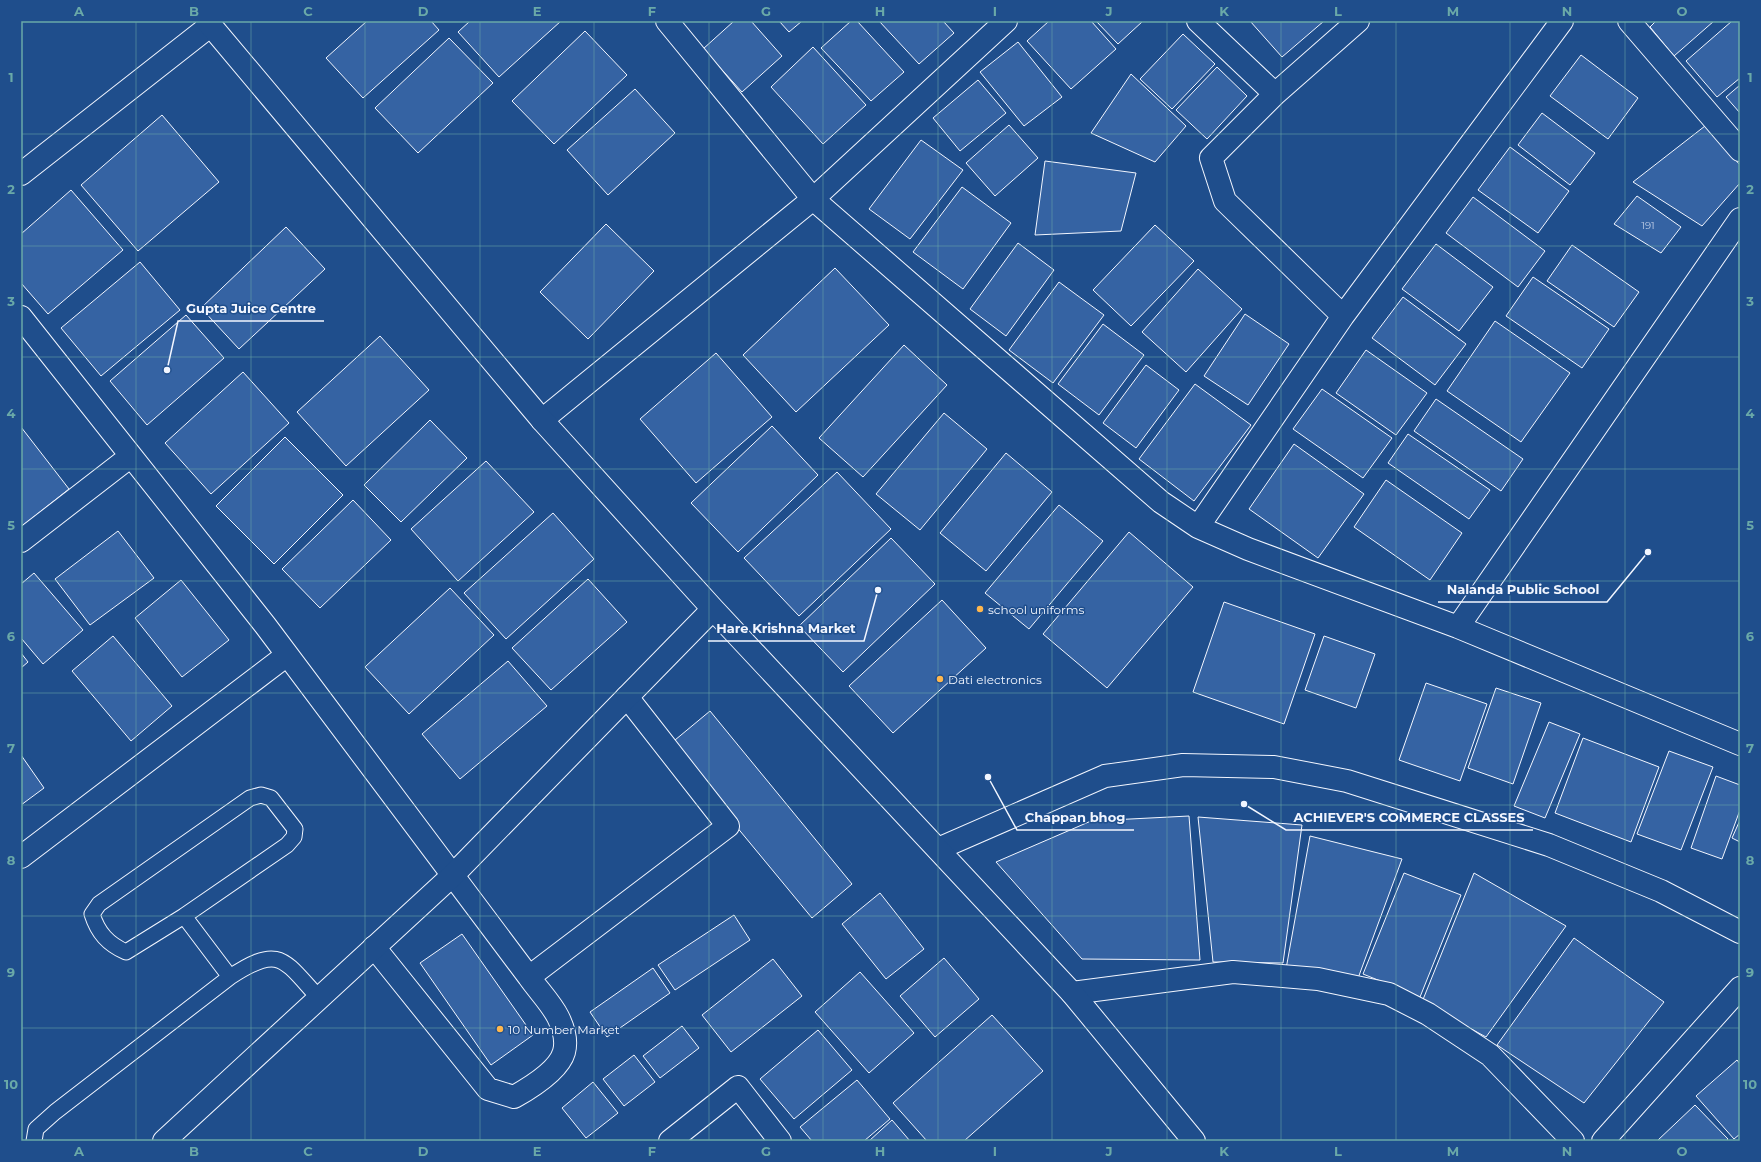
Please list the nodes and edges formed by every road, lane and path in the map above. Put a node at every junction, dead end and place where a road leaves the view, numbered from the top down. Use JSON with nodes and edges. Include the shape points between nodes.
{"nodes":[{"id":1,"x":667,"y":21,"type":"edge"},
{"id":2,"x":1006,"y":21,"type":"edge"},
{"id":3,"x":1198,"y":21,"type":"edge"},
{"id":4,"x":1358,"y":21,"type":"edge"},
{"id":5,"x":1562,"y":21,"type":"edge"},
{"id":6,"x":1629,"y":21,"type":"edge"},
{"id":7,"x":209,"y":23,"type":"edge"},
{"id":8,"x":1275,"y":94,"type":"junction"},
{"id":9,"x":1740,"y":150,"type":"edge"},
{"id":10,"x":21,"y":174,"type":"edge"},
{"id":11,"x":814,"y":199,"type":"junction"},
{"id":12,"x":1740,"y":219,"type":"edge"},
{"id":13,"x":1343,"y":316,"type":"junction"},
{"id":14,"x":21,"y":317,"type":"edge"},
{"id":15,"x":542,"y":420,"type":"junction"},
{"id":16,"x":131,"y":456,"type":"junction"},
{"id":17,"x":1198,"y":527,"type":"junction"},
{"id":18,"x":21,"y":541,"type":"edge"},
{"id":19,"x":713,"y":609,"type":"junction"},
{"id":20,"x":1458,"y":627,"type":"junction"},
{"id":21,"x":287,"y":655,"type":"junction"},
{"id":22,"x":628,"y":697,"type":"junction"},
{"id":23,"x":1740,"y":744,"type":"edge"},
{"id":24,"x":938,"y":849,"type":"junction"},
{"id":25,"x":21,"y":857,"type":"edge"},
{"id":26,"x":453,"y":875,"type":"junction"},
{"id":27,"x":184,"y":916,"type":"junction"},
{"id":28,"x":1740,"y":932,"type":"edge"},
{"id":29,"x":374,"y":947,"type":"junction"},
{"id":30,"x":230,"y":977,"type":"junction"},
{"id":31,"x":529,"y":977,"type":"junction"},
{"id":32,"x":1740,"y":988,"type":"edge"},
{"id":33,"x":1072,"y":993,"type":"junction"},
{"id":34,"x":319,"y":998,"type":"junction"},
{"id":35,"x":34,"y":1141,"type":"edge"},
{"id":36,"x":164,"y":1141,"type":"edge"},
{"id":37,"x":670,"y":1141,"type":"edge"},
{"id":38,"x":780,"y":1141,"type":"edge"},
{"id":39,"x":1194,"y":1141,"type":"edge"},
{"id":40,"x":1573,"y":1141,"type":"edge"},
{"id":41,"x":1603,"y":1141,"type":"edge"}],
"edges":[{"from":1,"to":11,"type":"street"},
{"from":2,"to":11,"type":"street"},
{"from":3,"to":8,"type":"street"},
{"from":4,"to":8,"type":"street"},
{"from":5,"to":13,"type":"street"},
{"from":6,"to":9,"type":"street"},
{"from":7,"to":10,"type":"street"},
{"from":7,"to":15,"type":"street"},
{"from":8,"to":13,"type":"street","via":[[1211,158],[1225,201]]},
{"from":11,"to":15,"type":"street"},
{"from":11,"to":17,"type":"street","via":[[1161,502]]},
{"from":12,"to":20,"type":"street"},
{"from":13,"to":17,"type":"street"},
{"from":14,"to":16,"type":"street"},
{"from":15,"to":19,"type":"street"},
{"from":16,"to":18,"type":"street"},
{"from":16,"to":21,"type":"street"},
{"from":17,"to":20,"type":"street","via":[[1248,549]]},
{"from":19,"to":22,"type":"street"},
{"from":19,"to":24,"type":"street"},
{"from":20,"to":23,"type":"street"},
{"from":21,"to":25,"type":"street"},
{"from":21,"to":26,"type":"street"},
{"from":22,"to":26,"type":"street"},
{"from":22,"to":31,"type":"street","via":[[728,826]]},
{"from":24,"to":28,"type":"street","via":[[1104,776],[1183,765],[1274,767],[1347,781],[1549,845],[1661,891]]},
{"from":24,"to":33,"type":"street"},
{"from":26,"to":29,"type":"street"},
{"from":26,"to":31,"type":"street"},
{"from":27,"to":27,"type":"lane","via":[[288,845],[294,837],[295,829],[271,798],[261,795],[250,798],[99,904],[92,914],[95,925],[105,939],[114,947],[126,952]]},
{"from":27,"to":30,"type":"lane"},
{"from":29,"to":31,"type":"street","via":[[488,1089],[514,1096],[531,1087],[551,1071],[564,1053],[565,1039],[558,1017]]},
{"from":29,"to":34,"type":"street"},
{"from":30,"to":34,"type":"lane","via":[[250,964],[272,957],[285,962]]},
{"from":30,"to":35,"type":"lane","via":[[55,1112],[36,1129]]},
{"from":32,"to":41,"type":"street"},
{"from":33,"to":39,"type":"street"},
{"from":33,"to":40,"type":"street","via":[[1233,972],[1318,980],[1388,994],[1428,1014],[1490,1055]]},
{"from":34,"to":36,"type":"street"},
{"from":37,"to":38,"type":"street","via":[[738,1087]]}]}
